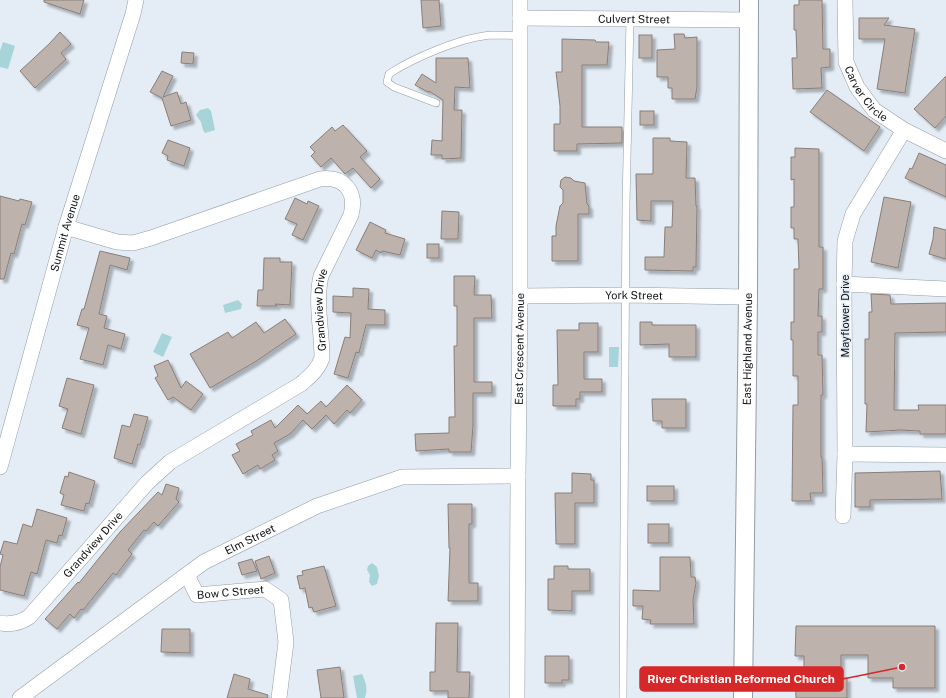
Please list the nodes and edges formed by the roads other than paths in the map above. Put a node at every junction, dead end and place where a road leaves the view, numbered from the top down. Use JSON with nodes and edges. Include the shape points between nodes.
{"nodes":[{"id":1,"x":136,"y":0,"type":"edge"},
{"id":2,"x":520,"y":0,"type":"edge"},
{"id":3,"x":749,"y":0,"type":"edge"},
{"id":4,"x":845,"y":0,"type":"edge"},
{"id":5,"x":520,"y":18,"type":"junction"},
{"id":6,"x":630,"y":19,"type":"junction"},
{"id":7,"x":749,"y":20,"type":"junction"},
{"id":8,"x":520,"y":36,"type":"junction"},
{"id":9,"x":436,"y":103,"type":"dead end"},
{"id":10,"x":904,"y":130,"type":"junction"},
{"id":11,"x":946,"y":151,"type":"edge"},
{"id":12,"x":66,"y":227,"type":"junction"},
{"id":13,"x":844,"y":284,"type":"junction"},
{"id":14,"x":946,"y":289,"type":"edge"},
{"id":15,"x":626,"y":295,"type":"junction"},
{"id":16,"x":520,"y":296,"type":"junction"},
{"id":17,"x":748,"y":297,"type":"junction"},
{"id":18,"x":845,"y":454,"type":"junction"},
{"id":19,"x":946,"y":455,"type":"edge"},
{"id":20,"x":0,"y":467,"type":"edge"},
{"id":21,"x":518,"y":476,"type":"junction"},
{"id":22,"x":842,"y":516,"type":"dead end"},
{"id":23,"x":187,"y":575,"type":"junction"},
{"id":24,"x":0,"y":623,"type":"edge"},
{"id":25,"x":20,"y":698,"type":"edge"},
{"id":26,"x":279,"y":698,"type":"edge"},
{"id":27,"x":517,"y":698,"type":"edge"},
{"id":28,"x":623,"y":698,"type":"edge"},
{"id":29,"x":743,"y":698,"type":"edge"}],
"edges":[{"from":1,"to":12,"type":"street","name":"Summit Avenue"},
{"from":2,"to":5,"type":"street","name":"East Crescent Avenue"},
{"from":3,"to":7,"type":"street","name":"East Highland Avenue"},
{"from":4,"to":10,"type":"street","name":"Carver Circle","via":[[846,62],[850,74],[874,110]]},
{"from":5,"to":6,"type":"street","name":"Culvert Street"},
{"from":5,"to":8,"type":"street","name":"East Crescent Avenue"},
{"from":6,"to":7,"type":"street","name":"Culvert Street"},
{"from":6,"to":15,"type":"lane"},
{"from":7,"to":17,"type":"street","name":"East Highland Avenue"},
{"from":8,"to":9,"type":"lane","via":[[491,35],[459,42],[405,64],[389,74],[387,82],[394,87]]},
{"from":8,"to":16,"type":"street","name":"East Crescent Avenue"},
{"from":10,"to":11,"type":"street","name":"Carver Circle"},
{"from":10,"to":13,"type":"street","name":"Mayflower Drive","via":[[850,221],[845,241]]},
{"from":12,"to":20,"type":"street","name":"Summit Avenue"},
{"from":12,"to":24,"type":"street","name":"Grandview Drive","via":[[117,242],[133,242],[327,178],[341,182],[353,198],[350,216],[321,276],[319,297],[322,358],[314,373],[301,384],[170,462],[147,483],[29,617],[22,622]]},
{"from":13,"to":14,"type":"street"},
{"from":13,"to":18,"type":"street","name":"Mayflower Drive"},
{"from":15,"to":16,"type":"street","name":"York Street"},
{"from":15,"to":17,"type":"street","name":"York Street"},
{"from":15,"to":28,"type":"lane"},
{"from":16,"to":21,"type":"street","name":"East Crescent Avenue"},
{"from":17,"to":29,"type":"street","name":"East Highland Avenue"},
{"from":18,"to":19,"type":"street"},
{"from":18,"to":22,"type":"street","name":"Mayflower Drive"},
{"from":21,"to":23,"type":"street","name":"Elm Street","via":[[402,477],[317,506],[204,562]]},
{"from":21,"to":27,"type":"street","name":"East Crescent Avenue"},
{"from":23,"to":25,"type":"street","name":"Elm Street"},
{"from":23,"to":26,"type":"street","name":"Bow C Street","via":[[197,595],[265,589],[281,600],[286,642]]}]}
